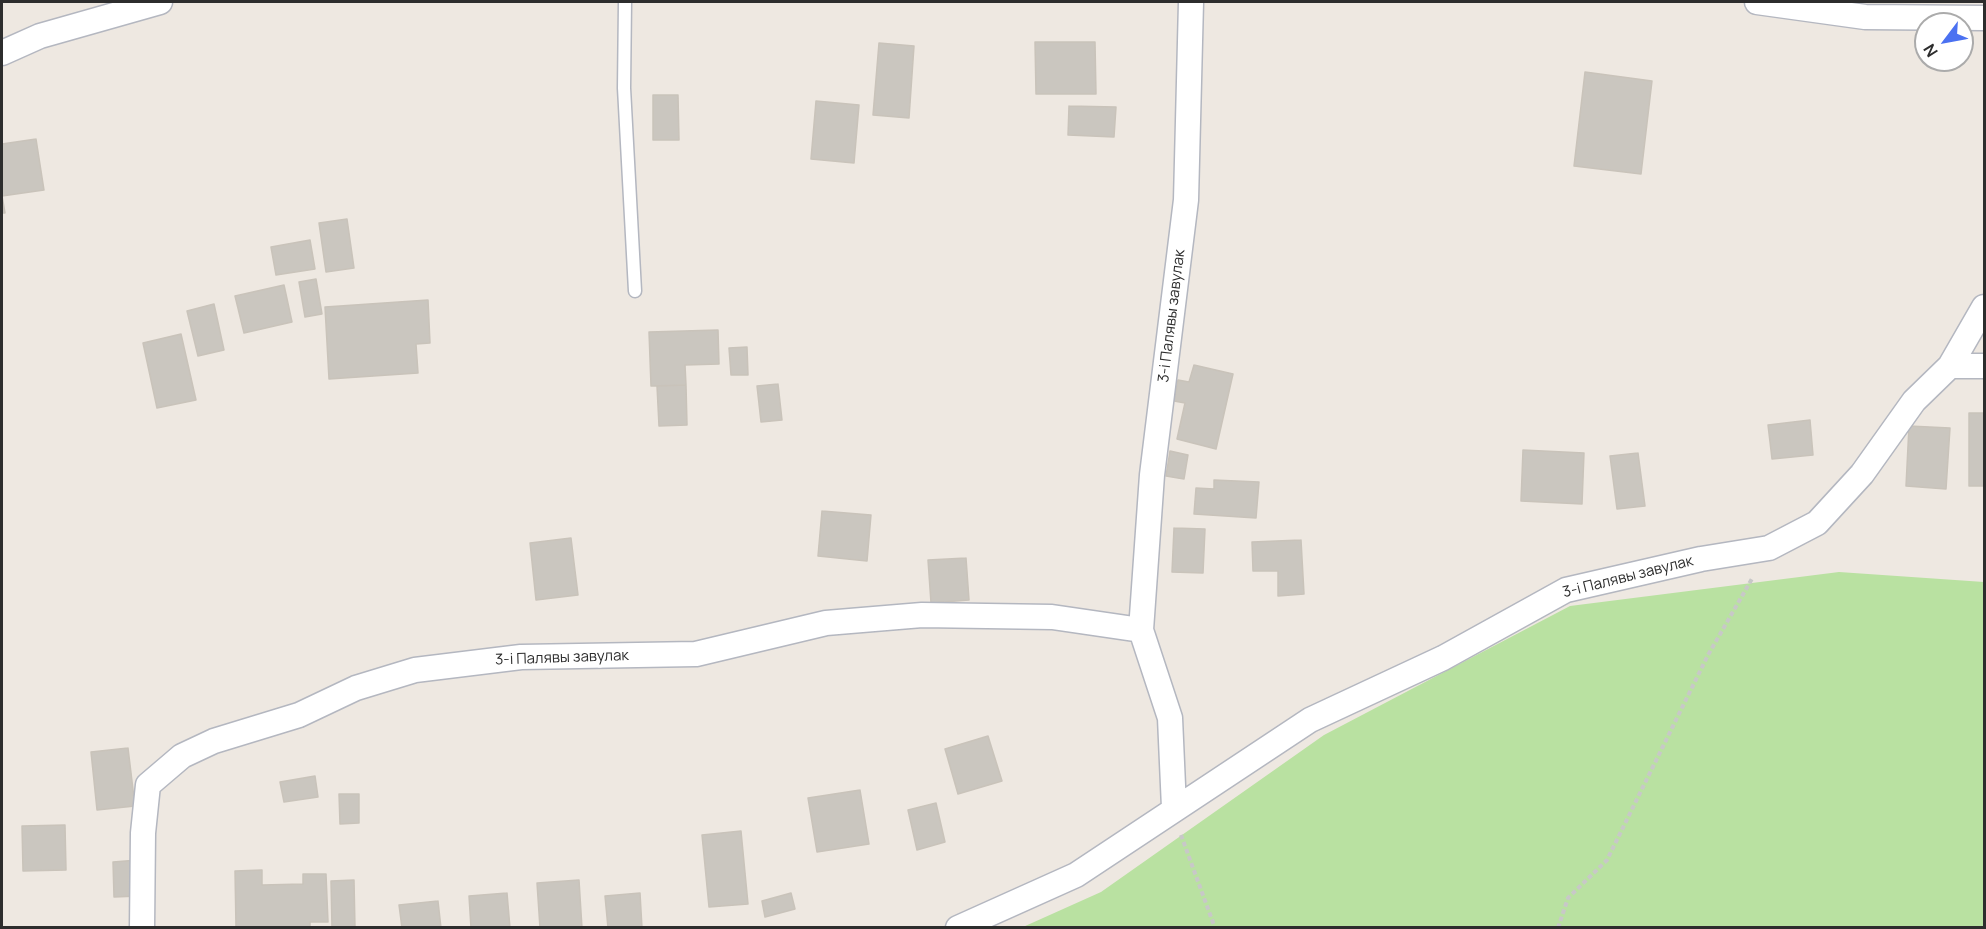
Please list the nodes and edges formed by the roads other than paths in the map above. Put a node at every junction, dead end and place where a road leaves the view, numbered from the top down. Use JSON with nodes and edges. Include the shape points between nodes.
{"nodes":[{"id":1,"x":160,"y":2,"type":"edge"},
{"id":2,"x":625,"y":2,"type":"edge"},
{"id":3,"x":1191,"y":2,"type":"edge"},
{"id":4,"x":1757,"y":2,"type":"edge"},
{"id":5,"x":1984,"y":18,"type":"edge"},
{"id":6,"x":2,"y":53,"type":"edge"},
{"id":7,"x":635,"y":291,"type":"dead end"},
{"id":8,"x":1984,"y":307,"type":"edge"},
{"id":9,"x":1950,"y":366,"type":"junction"},
{"id":10,"x":1984,"y":366,"type":"edge"},
{"id":11,"x":1141,"y":630,"type":"junction"},
{"id":12,"x":1174,"y":808,"type":"junction"},
{"id":13,"x":142,"y":927,"type":"edge"},
{"id":14,"x":958,"y":927,"type":"edge"}],
"edges":[{"from":1,"to":6,"type":"street","via":[[40,36]]},
{"from":2,"to":7,"type":"lane","via":[[624,88]]},
{"from":3,"to":11,"type":"street","name":"3-і Палявы завулак","via":[[1186,200],[1152,475]]},
{"from":4,"to":5,"type":"street","via":[[1865,17]]},
{"from":8,"to":9,"type":"street","name":"3-і Палявы завулак"},
{"from":9,"to":10,"type":"street"},
{"from":9,"to":12,"type":"street","name":"3-і Палявы завулак","via":[[1914,401],[1862,474],[1817,523],[1769,548],[1701,559],[1566,590],[1443,658],[1310,720]]},
{"from":11,"to":12,"type":"street","name":"3-і Палявы завулак","via":[[1170,718]]},
{"from":11,"to":13,"type":"street","name":"3-і Палявы завулак","via":[[1053,617],[922,615],[826,623],[696,654],[521,657],[415,670],[356,688],[299,715],[214,741],[182,756],[148,785]]},
{"from":12,"to":14,"type":"street","name":"3-і Палявы завулак","via":[[1076,875]]}]}
